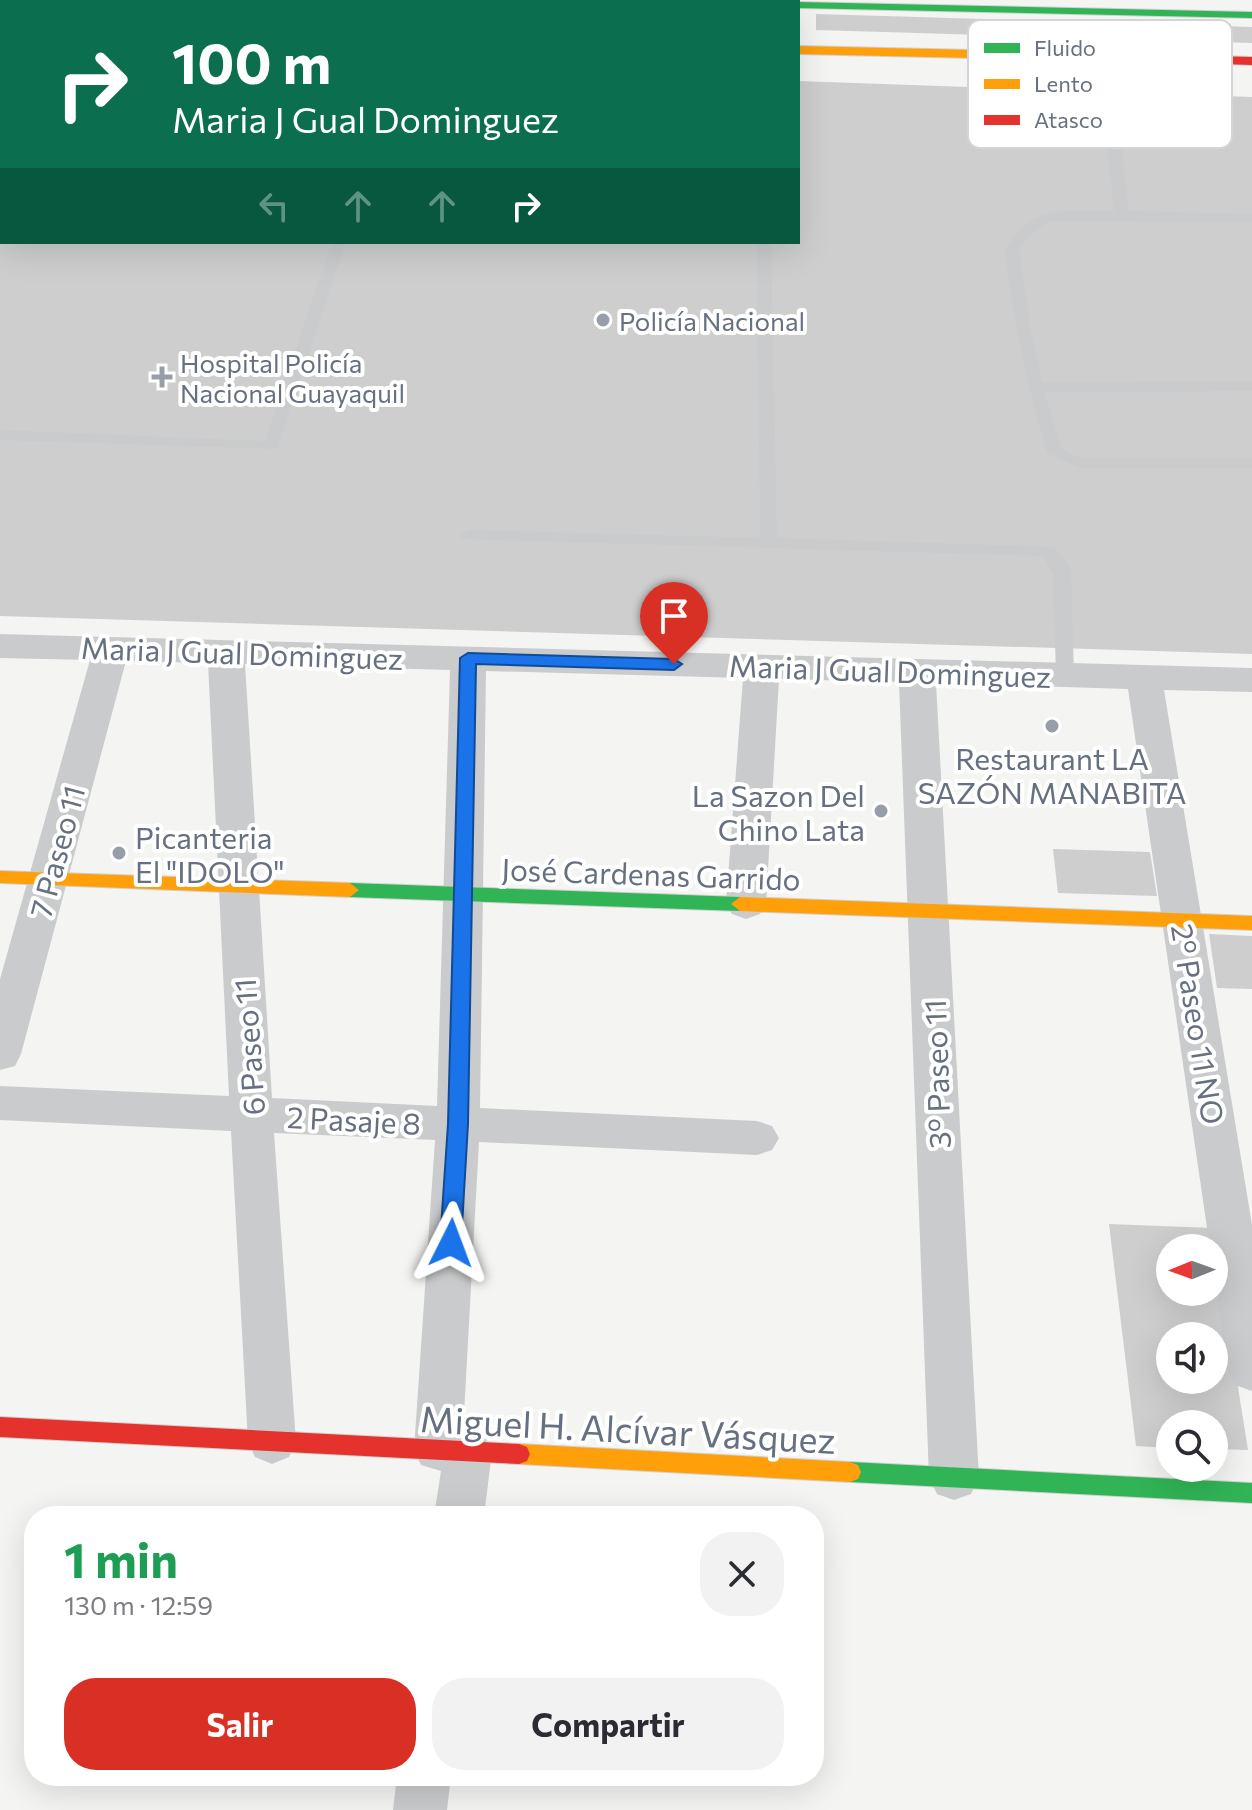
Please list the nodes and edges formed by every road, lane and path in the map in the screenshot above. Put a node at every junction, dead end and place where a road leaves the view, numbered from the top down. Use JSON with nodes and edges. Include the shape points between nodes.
{"nodes":[{"id":1,"x":1042,"y":0,"type":"edge"},
{"id":2,"x":800,"y":5,"type":"edge"},
{"id":3,"x":1104,"y":12,"type":"junction"},
{"id":4,"x":1252,"y":15,"type":"edge"},
{"id":5,"x":800,"y":50,"type":"edge"},
{"id":6,"x":968,"y":54,"type":"edge"},
{"id":7,"x":1232,"y":61,"type":"edge"},
{"id":8,"x":1252,"y":61,"type":"edge"},
{"id":9,"x":1114,"y":148,"type":"edge"},
{"id":10,"x":1122,"y":215,"type":"junction"},
{"id":11,"x":1252,"y":218,"type":"edge"},
{"id":12,"x":338,"y":244,"type":"edge"},
{"id":13,"x":764,"y":244,"type":"edge"},
{"id":14,"x":1252,"y":386,"type":"edge"},
{"id":15,"x":1035,"y":387,"type":"junction"},
{"id":16,"x":0,"y":435,"type":"edge"},
{"id":17,"x":1252,"y":463,"type":"edge"},
{"id":18,"x":469,"y":535,"type":"dead end"},
{"id":19,"x":769,"y":543,"type":"junction"},
{"id":20,"x":0,"y":646,"type":"edge"},
{"id":21,"x":111,"y":649,"type":"junction"},
{"id":22,"x":226,"y":652,"type":"junction"},
{"id":23,"x":468,"y":658,"type":"junction"},
{"id":24,"x":762,"y":667,"type":"junction"},
{"id":25,"x":917,"y":671,"type":"junction"},
{"id":26,"x":1065,"y":675,"type":"junction"},
{"id":27,"x":1144,"y":677,"type":"junction"},
{"id":28,"x":1252,"y":680,"type":"edge"},
{"id":29,"x":0,"y":877,"type":"edge"},
{"id":30,"x":49,"y":879,"type":"junction"},
{"id":31,"x":237,"y":886,"type":"junction"},
{"id":32,"x":463,"y":894,"type":"junction"},
{"id":33,"x":746,"y":904,"type":"junction"},
{"id":34,"x":929,"y":911,"type":"junction"},
{"id":35,"x":1183,"y":920,"type":"junction"},
{"id":36,"x":1252,"y":923,"type":"edge"},
{"id":37,"x":0,"y":1054,"type":"edge"},
{"id":38,"x":0,"y":1103,"type":"edge"},
{"id":39,"x":252,"y":1115,"type":"junction"},
{"id":40,"x":458,"y":1124,"type":"junction"},
{"id":41,"x":757,"y":1138,"type":"dead end"},
{"id":42,"x":1252,"y":1370,"type":"edge"},
{"id":43,"x":0,"y":1427,"type":"edge"},
{"id":44,"x":272,"y":1442,"type":"junction"},
{"id":45,"x":453,"y":1451,"type":"junction"},
{"id":46,"x":954,"y":1478,"type":"junction"},
{"id":47,"x":1252,"y":1493,"type":"edge"},
{"id":48,"x":458,"y":1506,"type":"edge"},
{"id":49,"x":423,"y":1786,"type":"edge"},
{"id":50,"x":420,"y":1810,"type":"edge"}],
"edges":[{"from":1,"to":3,"type":"street"},
{"from":2,"to":3,"type":"street"},
{"from":3,"to":4,"type":"street"},
{"from":5,"to":6,"type":"street"},
{"from":7,"to":8,"type":"street"},
{"from":9,"to":10,"type":"lane"},
{"from":10,"to":11,"type":"lane"},
{"from":10,"to":15,"type":"lane","via":[[1044,217],[1012,249]]},
{"from":12,"to":16,"type":"lane","via":[[271,446]]},
{"from":13,"to":19,"type":"lane"},
{"from":14,"to":15,"type":"lane"},
{"from":15,"to":17,"type":"lane","via":[[1055,453],[1080,463]]},
{"from":18,"to":19,"type":"lane"},
{"from":19,"to":26,"type":"lane","via":[[1048,551],[1062,574]]},
{"from":20,"to":21,"type":"street","name":"Maria J Gual Dominguez"},
{"from":21,"to":22,"type":"street","name":"Maria J Gual Dominguez"},
{"from":21,"to":30,"type":"street","name":"7 Paseo 11"},
{"from":22,"to":23,"type":"street","name":"Maria J Gual Dominguez"},
{"from":22,"to":31,"type":"street","name":"6 Paseo 11"},
{"from":23,"to":24,"type":"street","name":"Maria J Gual Dominguez"},
{"from":23,"to":32,"type":"street"},
{"from":24,"to":25,"type":"street","name":"Maria J Gual Dominguez"},
{"from":24,"to":33,"type":"street"},
{"from":25,"to":26,"type":"street","name":"Maria J Gual Dominguez"},
{"from":25,"to":34,"type":"street","name":"3º Paseo 11"},
{"from":26,"to":27,"type":"street","name":"Maria J Gual Dominguez"},
{"from":27,"to":28,"type":"street","name":"Maria J Gual Dominguez"},
{"from":27,"to":35,"type":"street","name":"2º Paseo 11 NO"},
{"from":29,"to":30,"type":"street","name":"José Cardenas Garrido"},
{"from":30,"to":31,"type":"street","name":"José Cardenas Garrido"},
{"from":30,"to":37,"type":"street","name":"7 Paseo 11"},
{"from":31,"to":32,"type":"street","name":"José Cardenas Garrido"},
{"from":31,"to":39,"type":"street","name":"6 Paseo 11"},
{"from":32,"to":33,"type":"street","name":"José Cardenas Garrido"},
{"from":32,"to":40,"type":"street"},
{"from":33,"to":34,"type":"street","name":"José Cardenas Garrido"},
{"from":34,"to":35,"type":"street","name":"José Cardenas Garrido"},
{"from":34,"to":46,"type":"street","name":"3º Paseo 11"},
{"from":35,"to":36,"type":"street","name":"José Cardenas Garrido"},
{"from":35,"to":42,"type":"street","name":"2º Paseo 11 NO"},
{"from":38,"to":39,"type":"street","name":"2 Pasaje 8"},
{"from":39,"to":40,"type":"street","name":"2 Pasaje 8"},
{"from":39,"to":44,"type":"street","name":"6 Paseo 11"},
{"from":40,"to":41,"type":"street","name":"2 Pasaje 8"},
{"from":40,"to":45,"type":"street"},
{"from":43,"to":44,"type":"street","name":"Miguel H. Alcívar Vásquez"},
{"from":44,"to":45,"type":"street","name":"Miguel H. Alcívar Vásquez"},
{"from":45,"to":46,"type":"street","name":"Miguel H. Alcívar Vásquez"},
{"from":45,"to":48,"type":"street"},
{"from":46,"to":47,"type":"street","name":"Miguel H. Alcívar Vásquez"},
{"from":49,"to":50,"type":"street"}]}
